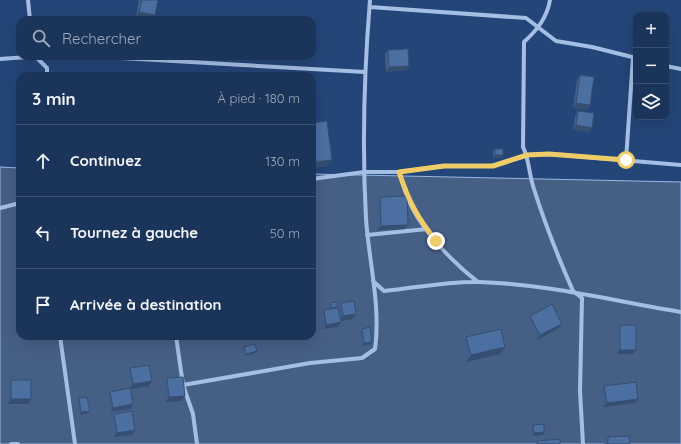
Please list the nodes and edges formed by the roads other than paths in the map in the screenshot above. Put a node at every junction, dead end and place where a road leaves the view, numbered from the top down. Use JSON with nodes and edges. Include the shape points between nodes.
{"nodes":[{"id":1,"x":28,"y":0,"type":"edge"},
{"id":2,"x":370,"y":0,"type":"edge"},
{"id":3,"x":550,"y":0,"type":"edge"},
{"id":4,"x":370,"y":7,"type":"junction"},
{"id":5,"x":30,"y":16,"type":"edge"},
{"id":6,"x":539,"y":28,"type":"junction"},
{"id":7,"x":16,"y":58,"type":"edge"},
{"id":8,"x":633,"y":58,"type":"edge"},
{"id":9,"x":0,"y":59,"type":"edge"},
{"id":10,"x":38,"y":60,"type":"edge"},
{"id":11,"x":156,"y":60,"type":"edge"},
{"id":12,"x":669,"y":67,"type":"edge"},
{"id":13,"x":681,"y":69,"type":"edge"},
{"id":14,"x":633,"y":71,"type":"edge"},
{"id":15,"x":47,"y":72,"type":"edge"},
{"id":16,"x":364,"y":72,"type":"junction"},
{"id":17,"x":527,"y":155,"type":"junction"},
{"id":18,"x":626,"y":160,"type":"junction"},
{"id":19,"x":681,"y":165,"type":"edge"},
{"id":20,"x":364,"y":172,"type":"junction"},
{"id":21,"x":399,"y":172,"type":"junction"},
{"id":22,"x":316,"y":178,"type":"edge"},
{"id":23,"x":16,"y":204,"type":"edge"},
{"id":24,"x":0,"y":208,"type":"edge"},
{"id":25,"x":427,"y":229,"type":"junction"},
{"id":26,"x":367,"y":235,"type":"junction"},
{"id":27,"x":372,"y":281,"type":"junction"},
{"id":28,"x":478,"y":282,"type":"junction"},
{"id":29,"x":573,"y":291,"type":"junction"},
{"id":30,"x":681,"y":312,"type":"edge"},
{"id":31,"x":61,"y":340,"type":"edge"},
{"id":32,"x":177,"y":340,"type":"edge"},
{"id":33,"x":183,"y":385,"type":"junction"},
{"id":34,"x":11,"y":444,"type":"edge"},
{"id":35,"x":18,"y":444,"type":"edge"},
{"id":36,"x":75,"y":444,"type":"edge"},
{"id":37,"x":197,"y":444,"type":"edge"},
{"id":38,"x":583,"y":444,"type":"edge"}],
"edges":[{"from":1,"to":5,"type":"street"},
{"from":2,"to":4,"type":"street"},
{"from":3,"to":6,"type":"street"},
{"from":4,"to":6,"type":"street","via":[[526,18]]},
{"from":4,"to":16,"type":"street"},
{"from":6,"to":8,"type":"street","via":[[556,40]]},
{"from":6,"to":17,"type":"street","via":[[524,42],[523,147]]},
{"from":7,"to":9,"type":"street"},
{"from":10,"to":15,"type":"street","via":[[47,68]]},
{"from":11,"to":16,"type":"street"},
{"from":12,"to":13,"type":"street"},
{"from":14,"to":18,"type":"street"},
{"from":16,"to":20,"type":"street"},
{"from":17,"to":18,"type":"street","via":[[549,154]]},
{"from":17,"to":21,"type":"street","via":[[493,166],[444,166]]},
{"from":17,"to":29,"type":"street","via":[[530,178],[540,208]]},
{"from":18,"to":19,"type":"street"},
{"from":20,"to":21,"type":"street"},
{"from":20,"to":22,"type":"street"},
{"from":20,"to":26,"type":"street"},
{"from":21,"to":25,"type":"street","via":[[407,198]]},
{"from":23,"to":24,"type":"street"},
{"from":25,"to":26,"type":"street"},
{"from":25,"to":28,"type":"street"},
{"from":26,"to":27,"type":"street"},
{"from":27,"to":28,"type":"street","via":[[384,291]]},
{"from":27,"to":33,"type":"street","via":[[377,333],[375,349],[362,358],[310,363]]},
{"from":28,"to":29,"type":"street"},
{"from":29,"to":30,"type":"street"},
{"from":29,"to":38,"type":"street","via":[[582,298],[580,391]]},
{"from":31,"to":36,"type":"street"},
{"from":32,"to":33,"type":"street"},
{"from":33,"to":37,"type":"street","via":[[193,414]]},
{"from":34,"to":35,"type":"street"}]}
